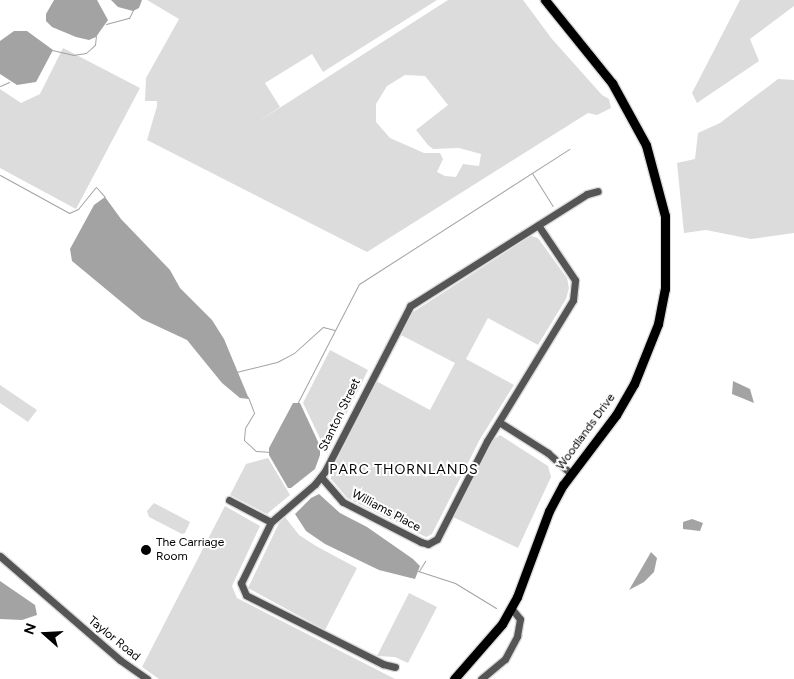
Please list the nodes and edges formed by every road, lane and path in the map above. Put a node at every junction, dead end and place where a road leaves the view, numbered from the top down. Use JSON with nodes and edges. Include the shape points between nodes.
{"nodes":[{"id":1,"x":545,"y":0,"type":"edge"},
{"id":2,"x":598,"y":191,"type":"dead end"},
{"id":3,"x":538,"y":225,"type":"junction"},
{"id":4,"x":499,"y":422,"type":"junction"},
{"id":5,"x":570,"y":472,"type":"junction"},
{"id":6,"x":321,"y":477,"type":"junction"},
{"id":7,"x":229,"y":500,"type":"dead end"},
{"id":8,"x":271,"y":522,"type":"junction"},
{"id":9,"x":0,"y":556,"type":"edge"},
{"id":10,"x":511,"y":608,"type":"junction"},
{"id":11,"x":395,"y":667,"type":"dead end"},
{"id":12,"x":147,"y":679,"type":"edge"},
{"id":13,"x":454,"y":679,"type":"edge"},
{"id":14,"x":481,"y":679,"type":"edge"}],
"edges":[{"from":1,"to":5,"type":"main road","name":"Woodlands Drive","via":[[612,83],[646,144],[663,208],[667,254],[662,305],[648,354],[616,415]]},
{"from":2,"to":3,"type":"street","name":"Stanton Street","via":[[587,194]]},
{"from":3,"to":4,"type":"street","name":"Williams Place","via":[[575,280],[575,292],[568,309]]},
{"from":3,"to":6,"type":"street","name":"Stanton Street","via":[[410,306]]},
{"from":4,"to":5,"type":"street","via":[[548,453]]},
{"from":4,"to":6,"type":"street","name":"Williams Place","via":[[437,539],[428,544],[343,502]]},
{"from":5,"to":10,"type":"main road","name":"Woodlands Drive","via":[[549,511]]},
{"from":6,"to":8,"type":"street","name":"Stanton Street"},
{"from":7,"to":8,"type":"street"},
{"from":8,"to":11,"type":"street","name":"Stanton Street","via":[[242,583],[242,592],[383,664]]},
{"from":9,"to":12,"type":"street","name":"Taylor Road","via":[[120,660]]},
{"from":10,"to":13,"type":"main road","name":"Woodlands Drive","via":[[489,641]]},
{"from":10,"to":14,"type":"street","via":[[520,619],[517,636],[505,659]]}]}
